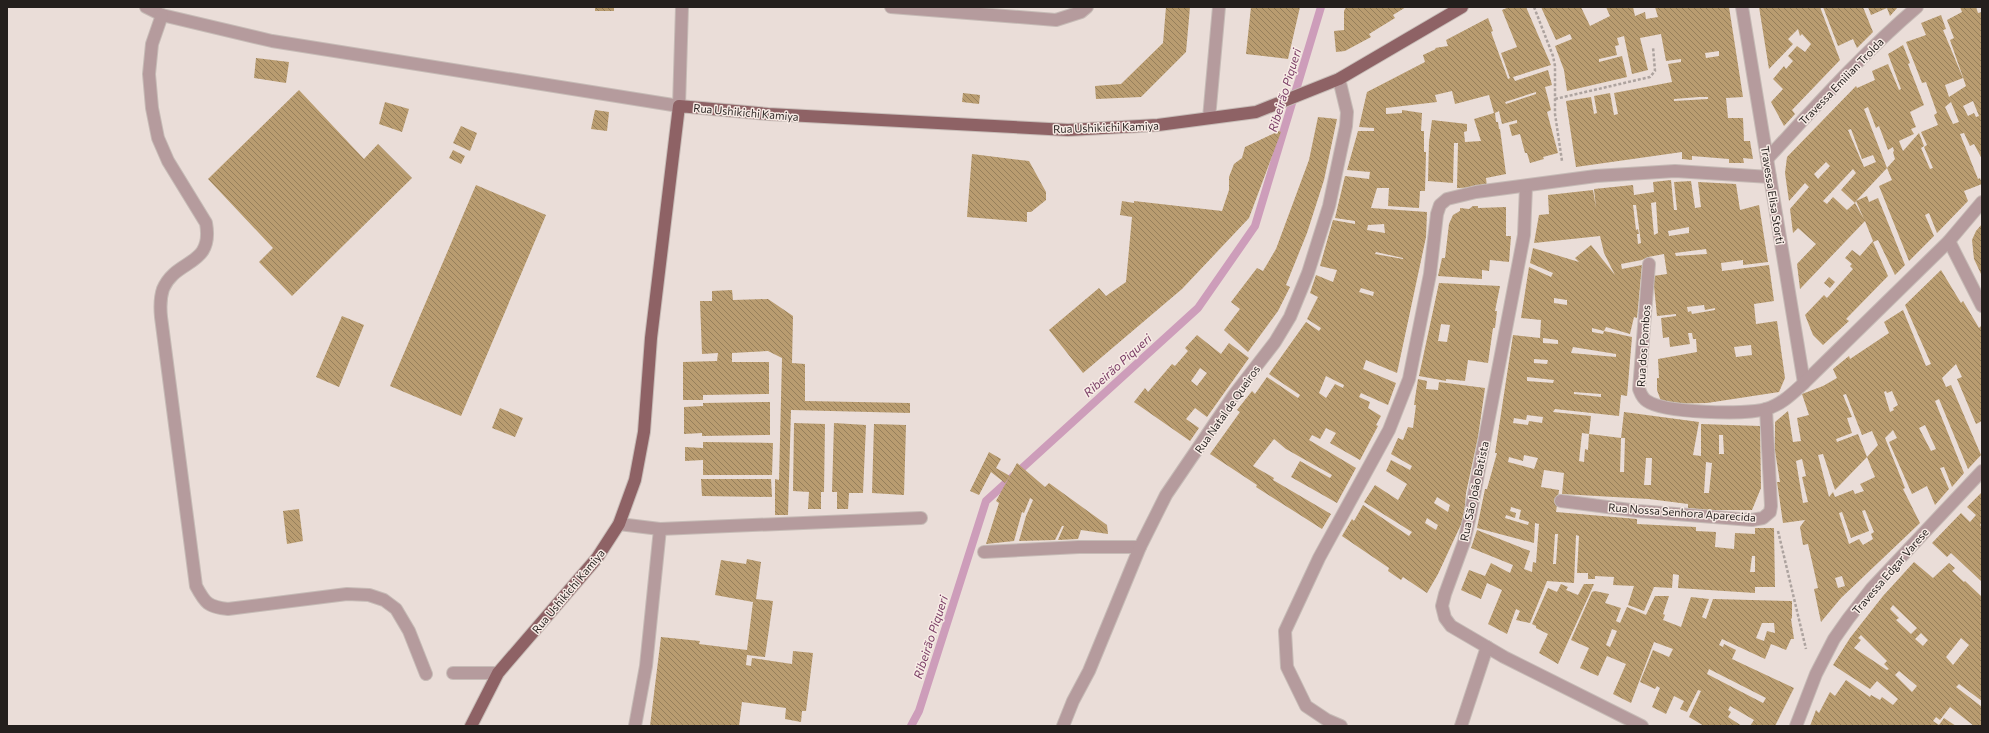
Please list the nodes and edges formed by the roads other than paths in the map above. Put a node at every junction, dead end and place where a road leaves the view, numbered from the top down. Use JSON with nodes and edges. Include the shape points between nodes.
{"nodes":[{"id":1,"x":146,"y":7,"type":"edge"},
{"id":2,"x":682,"y":7,"type":"edge"},
{"id":3,"x":891,"y":7,"type":"edge"},
{"id":4,"x":1087,"y":7,"type":"edge"},
{"id":5,"x":1219,"y":7,"type":"edge"},
{"id":6,"x":1462,"y":7,"type":"edge"},
{"id":7,"x":1742,"y":7,"type":"edge"},
{"id":8,"x":1917,"y":7,"type":"edge"},
{"id":9,"x":162,"y":15,"type":"junction"},
{"id":10,"x":1339,"y":79,"type":"junction"},
{"id":11,"x":679,"y":106,"type":"junction"},
{"id":12,"x":1209,"y":118,"type":"junction"},
{"id":13,"x":1768,"y":158,"type":"junction"},
{"id":14,"x":1770,"y":177,"type":"junction"},
{"id":15,"x":1526,"y":187,"type":"junction"},
{"id":16,"x":1982,"y":202,"type":"edge"},
{"id":17,"x":1949,"y":241,"type":"junction"},
{"id":18,"x":1649,"y":264,"type":"dead end"},
{"id":19,"x":1982,"y":306,"type":"edge"},
{"id":20,"x":1804,"y":383,"type":"junction"},
{"id":21,"x":1766,"y":409,"type":"junction"},
{"id":22,"x":1982,"y":471,"type":"edge"},
{"id":23,"x":1561,"y":501,"type":"dead end"},
{"id":24,"x":921,"y":518,"type":"dead end"},
{"id":25,"x":619,"y":524,"type":"junction"},
{"id":26,"x":660,"y":529,"type":"junction"},
{"id":27,"x":1140,"y":547,"type":"junction"},
{"id":28,"x":984,"y":552,"type":"dead end"},
{"id":29,"x":1487,"y":647,"type":"junction"},
{"id":30,"x":453,"y":673,"type":"dead end"},
{"id":31,"x":498,"y":673,"type":"junction"},
{"id":32,"x":426,"y":674,"type":"dead end"},
{"id":33,"x":471,"y":726,"type":"edge"},
{"id":34,"x":635,"y":726,"type":"edge"},
{"id":35,"x":1064,"y":726,"type":"edge"},
{"id":36,"x":1341,"y":726,"type":"edge"},
{"id":37,"x":1461,"y":726,"type":"edge"},
{"id":38,"x":1642,"y":726,"type":"edge"},
{"id":39,"x":1796,"y":726,"type":"edge"}],
"edges":[{"from":1,"to":9,"type":"street"},
{"from":2,"to":11,"type":"street"},
{"from":3,"to":4,"type":"street","via":[[1056,20],[1081,12]]},
{"from":5,"to":12,"type":"street"},
{"from":6,"to":10,"type":"main road","name":"Rua Ushikichi Kamiya"},
{"from":7,"to":13,"type":"street","name":"Travessa Elisa Storti"},
{"from":8,"to":13,"type":"street","name":"Travessa Emilian Trolda","via":[[1850,69]]},
{"from":9,"to":11,"type":"street","via":[[272,41]]},
{"from":9,"to":32,"type":"street","via":[[152,44],[149,74],[158,138],[168,161],[206,223],[208,233],[204,251],[172,277],[164,288],[160,300],[196,586],[212,608],[228,609],[347,594],[369,595],[384,600],[400,615]]},
{"from":10,"to":12,"type":"main road","name":"Rua Ushikichi Kamiya","via":[[1256,112]]},
{"from":10,"to":27,"type":"street","name":"Rua Natal de Queiros","via":[[1347,112],[1346,126],[1329,206],[1308,273],[1290,317],[1166,495]]},
{"from":11,"to":12,"type":"main road","name":"Rua Ushikichi Kamiya","via":[[768,114],[1068,130],[1158,125]]},
{"from":11,"to":25,"type":"main road","name":"Rua Ushikichi Kamiya","via":[[651,338],[644,432],[635,480]]},
{"from":13,"to":14,"type":"street","name":"Travessa Elisa Storti"},
{"from":14,"to":15,"type":"street","via":[[1645,172]]},
{"from":14,"to":20,"type":"street","name":"Travessa Elisa Storti"},
{"from":15,"to":29,"type":"street","name":"Rua São João Batista","via":[[1524,235],[1470,516],[1442,606],[1450,626]]},
{"from":15,"to":36,"type":"street","via":[[1476,192],[1447,199],[1440,205],[1430,274],[1409,379],[1389,430],[1319,558],[1285,631],[1287,667],[1306,706]]},
{"from":16,"to":17,"type":"street"},
{"from":17,"to":19,"type":"street"},
{"from":17,"to":20,"type":"street"},
{"from":18,"to":21,"type":"street","name":"Rua dos Pombos","via":[[1639,389],[1642,397],[1660,407],[1696,411]]},
{"from":20,"to":21,"type":"street","via":[[1788,397]]},
{"from":21,"to":23,"type":"street","name":"Rua Nossa Senhora Aparecida","via":[[1770,512],[1763,518],[1752,520]]},
{"from":22,"to":39,"type":"street","name":"Travessa Edgar Varese","via":[[1872,588],[1834,639],[1816,674]]},
{"from":24,"to":26,"type":"street"},
{"from":25,"to":26,"type":"street"},
{"from":25,"to":31,"type":"main road","name":"Rua Ushikichi Kamiya","via":[[593,564]]},
{"from":26,"to":34,"type":"street","via":[[646,666]]},
{"from":27,"to":28,"type":"street"},
{"from":27,"to":35,"type":"street","name":"Rua Natal de Queiros"},
{"from":29,"to":37,"type":"street"},
{"from":29,"to":38,"type":"street","name":"Rua São João Batista"},
{"from":30,"to":31,"type":"street"},
{"from":31,"to":33,"type":"main road","name":"Rua Ushikichi Kamiya"}]}
